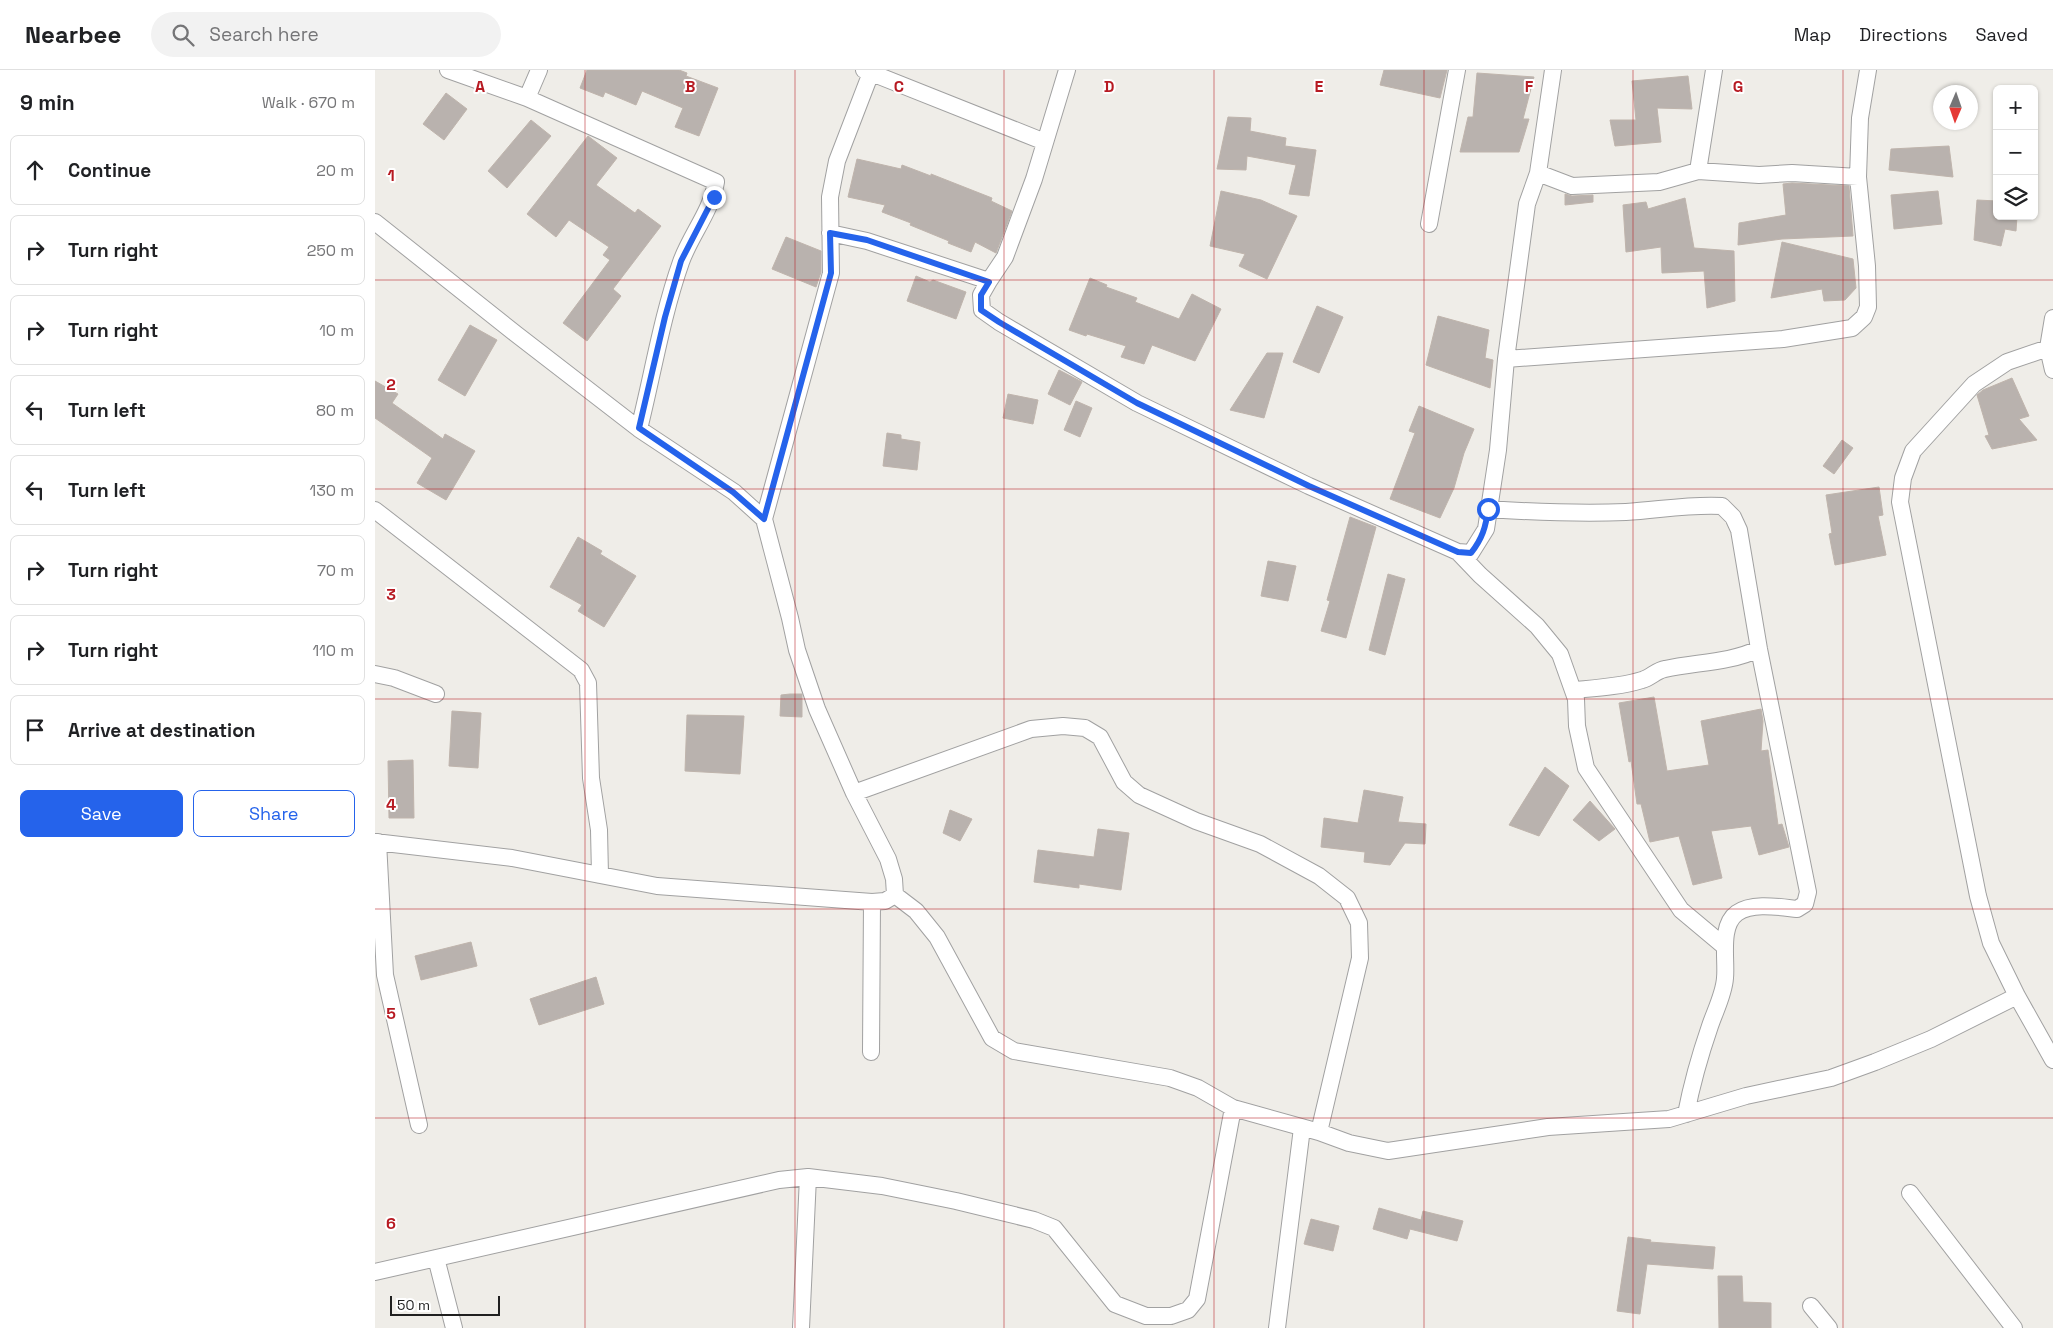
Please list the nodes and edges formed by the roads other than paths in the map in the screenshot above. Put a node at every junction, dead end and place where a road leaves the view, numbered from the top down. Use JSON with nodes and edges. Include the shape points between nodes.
{"nodes":[{"id":1,"x":448,"y":70,"type":"edge"},
{"id":2,"x":539,"y":70,"type":"edge"},
{"id":3,"x":1067,"y":70,"type":"edge"},
{"id":4,"x":1457,"y":70,"type":"edge"},
{"id":5,"x":1553,"y":70,"type":"edge"},
{"id":6,"x":1714,"y":70,"type":"edge"},
{"id":7,"x":1867,"y":70,"type":"edge"},
{"id":8,"x":869,"y":71,"type":"edge"},
{"id":9,"x":527,"y":98,"type":"junction"},
{"id":10,"x":1045,"y":142,"type":"junction"},
{"id":11,"x":1698,"y":171,"type":"junction"},
{"id":12,"x":1538,"y":173,"type":"junction"},
{"id":13,"x":1858,"y":177,"type":"junction"},
{"id":14,"x":375,"y":222,"type":"edge"},
{"id":15,"x":1429,"y":224,"type":"dead end"},
{"id":16,"x":830,"y":233,"type":"junction"},
{"id":17,"x":989,"y":282,"type":"junction"},
{"id":18,"x":2053,"y":318,"type":"edge"},
{"id":19,"x":2051,"y":348,"type":"edge"},
{"id":20,"x":1506,"y":359,"type":"junction"},
{"id":21,"x":2053,"y":370,"type":"edge"},
{"id":22,"x":639,"y":428,"type":"junction"},
{"id":23,"x":1488,"y":509,"type":"junction"},
{"id":24,"x":375,"y":510,"type":"edge"},
{"id":25,"x":764,"y":519,"type":"junction"},
{"id":26,"x":1458,"y":552,"type":"junction"},
{"id":27,"x":1759,"y":649,"type":"junction"},
{"id":28,"x":375,"y":674,"type":"edge"},
{"id":29,"x":1573,"y":690,"type":"junction"},
{"id":30,"x":436,"y":694,"type":"dead end"},
{"id":31,"x":854,"y":792,"type":"junction"},
{"id":32,"x":376,"y":842,"type":"edge"},
{"id":33,"x":600,"y":875,"type":"junction"},
{"id":34,"x":895,"y":896,"type":"junction"},
{"id":35,"x":872,"y":902,"type":"junction"},
{"id":36,"x":1724,"y":946,"type":"junction"},
{"id":37,"x":2017,"y":996,"type":"junction"},
{"id":38,"x":871,"y":1052,"type":"dead end"},
{"id":39,"x":2053,"y":1060,"type":"edge"},
{"id":40,"x":1233,"y":1108,"type":"junction"},
{"id":41,"x":1686,"y":1114,"type":"junction"},
{"id":42,"x":419,"y":1125,"type":"dead end"},
{"id":43,"x":1302,"y":1128,"type":"junction"},
{"id":44,"x":1319,"y":1132,"type":"junction"},
{"id":45,"x":808,"y":1177,"type":"junction"},
{"id":46,"x":1909,"y":1193,"type":"dead end"},
{"id":47,"x":436,"y":1258,"type":"junction"},
{"id":48,"x":375,"y":1272,"type":"edge"},
{"id":49,"x":1811,"y":1306,"type":"dead end"},
{"id":50,"x":453,"y":1328,"type":"edge"},
{"id":51,"x":801,"y":1328,"type":"edge"},
{"id":52,"x":1277,"y":1328,"type":"edge"},
{"id":53,"x":1829,"y":1328,"type":"edge"},
{"id":54,"x":2014,"y":1328,"type":"edge"}],
"edges":[{"from":1,"to":9,"type":"street"},
{"from":2,"to":9,"type":"street"},
{"from":3,"to":10,"type":"street"},
{"from":4,"to":15,"type":"street"},
{"from":5,"to":12,"type":"street"},
{"from":6,"to":11,"type":"street"},
{"from":7,"to":13,"type":"street","via":[[1860,118]]},
{"from":8,"to":10,"type":"street"},
{"from":8,"to":16,"type":"street","via":[[837,161],[829,197]]},
{"from":9,"to":22,"type":"street","via":[[716,182],[714,197],[681,261]]},
{"from":10,"to":17,"type":"street","via":[[1005,257]]},
{"from":11,"to":12,"type":"street","via":[[1659,182],[1571,186]]},
{"from":11,"to":13,"type":"street"},
{"from":12,"to":20,"type":"street","via":[[1527,204]]},
{"from":13,"to":20,"type":"street","via":[[1869,307],[1852,328],[1783,339]]},
{"from":14,"to":22,"type":"street"},
{"from":16,"to":17,"type":"street","via":[[867,240]]},
{"from":16,"to":25,"type":"street","via":[[831,273]]},
{"from":17,"to":26,"type":"street","via":[[981,295],[981,310],[1137,403],[1309,486]]},
{"from":18,"to":19,"type":"street"},
{"from":19,"to":21,"type":"street"},
{"from":19,"to":37,"type":"street","via":[[2007,362],[1973,384],[1913,451],[1903,478],[1900,502],[1978,896],[1991,942]]},
{"from":20,"to":23,"type":"street","via":[[1498,450]]},
{"from":22,"to":25,"type":"street","via":[[733,492]]},
{"from":23,"to":26,"type":"street","via":[[1486,528],[1477,545],[1471,553]]},
{"from":23,"to":27,"type":"street","via":[[1556,513],[1722,506],[1733,517],[1739,530]]},
{"from":24,"to":33,"type":"street","via":[[581,670],[587,683]]},
{"from":25,"to":31,"type":"street","via":[[797,650],[817,709]]},
{"from":26,"to":29,"type":"street","via":[[1537,626],[1560,654]]},
{"from":27,"to":29,"type":"street","via":[[1725,660],[1663,669],[1644,680]]},
{"from":27,"to":36,"type":"street","via":[[1808,892],[1805,904],[1797,909],[1747,908],[1736,914],[1730,921]]},
{"from":28,"to":30,"type":"street"},
{"from":29,"to":36,"type":"street","via":[[1586,768],[1681,910]]},
{"from":31,"to":34,"type":"street","via":[[888,859]]},
{"from":31,"to":44,"type":"street","via":[[1031,729],[1085,728],[1100,737],[1124,782],[1139,795],[1196,821],[1260,844],[1319,876],[1347,898],[1359,923],[1360,958]]},
{"from":32,"to":33,"type":"street","via":[[512,858]]},
{"from":32,"to":42,"type":"street","via":[[385,975]]},
{"from":33,"to":35,"type":"street","via":[[657,886]]},
{"from":34,"to":35,"type":"street"},
{"from":34,"to":40,"type":"street","via":[[915,911],[937,937],[992,1038],[1014,1051],[1170,1078],[1198,1088]]},
{"from":35,"to":38,"type":"street"},
{"from":36,"to":41,"type":"street","via":[[1725,980],[1692,1080]]},
{"from":37,"to":39,"type":"street"},
{"from":37,"to":41,"type":"street","via":[[1931,1038],[1831,1078],[1746,1096]]},
{"from":40,"to":43,"type":"street"},
{"from":40,"to":45,"type":"street","via":[[1197,1299],[1187,1310],[1171,1316],[1146,1316],[1115,1304],[1054,1228],[1034,1220],[882,1186]]},
{"from":41,"to":44,"type":"street","via":[[1669,1120],[1549,1127],[1389,1151]]},
{"from":43,"to":44,"type":"street"},
{"from":43,"to":52,"type":"street"},
{"from":45,"to":47,"type":"street","via":[[779,1180]]},
{"from":45,"to":51,"type":"street"},
{"from":46,"to":54,"type":"street"},
{"from":47,"to":48,"type":"street"},
{"from":47,"to":50,"type":"street"},
{"from":49,"to":53,"type":"street"}]}
